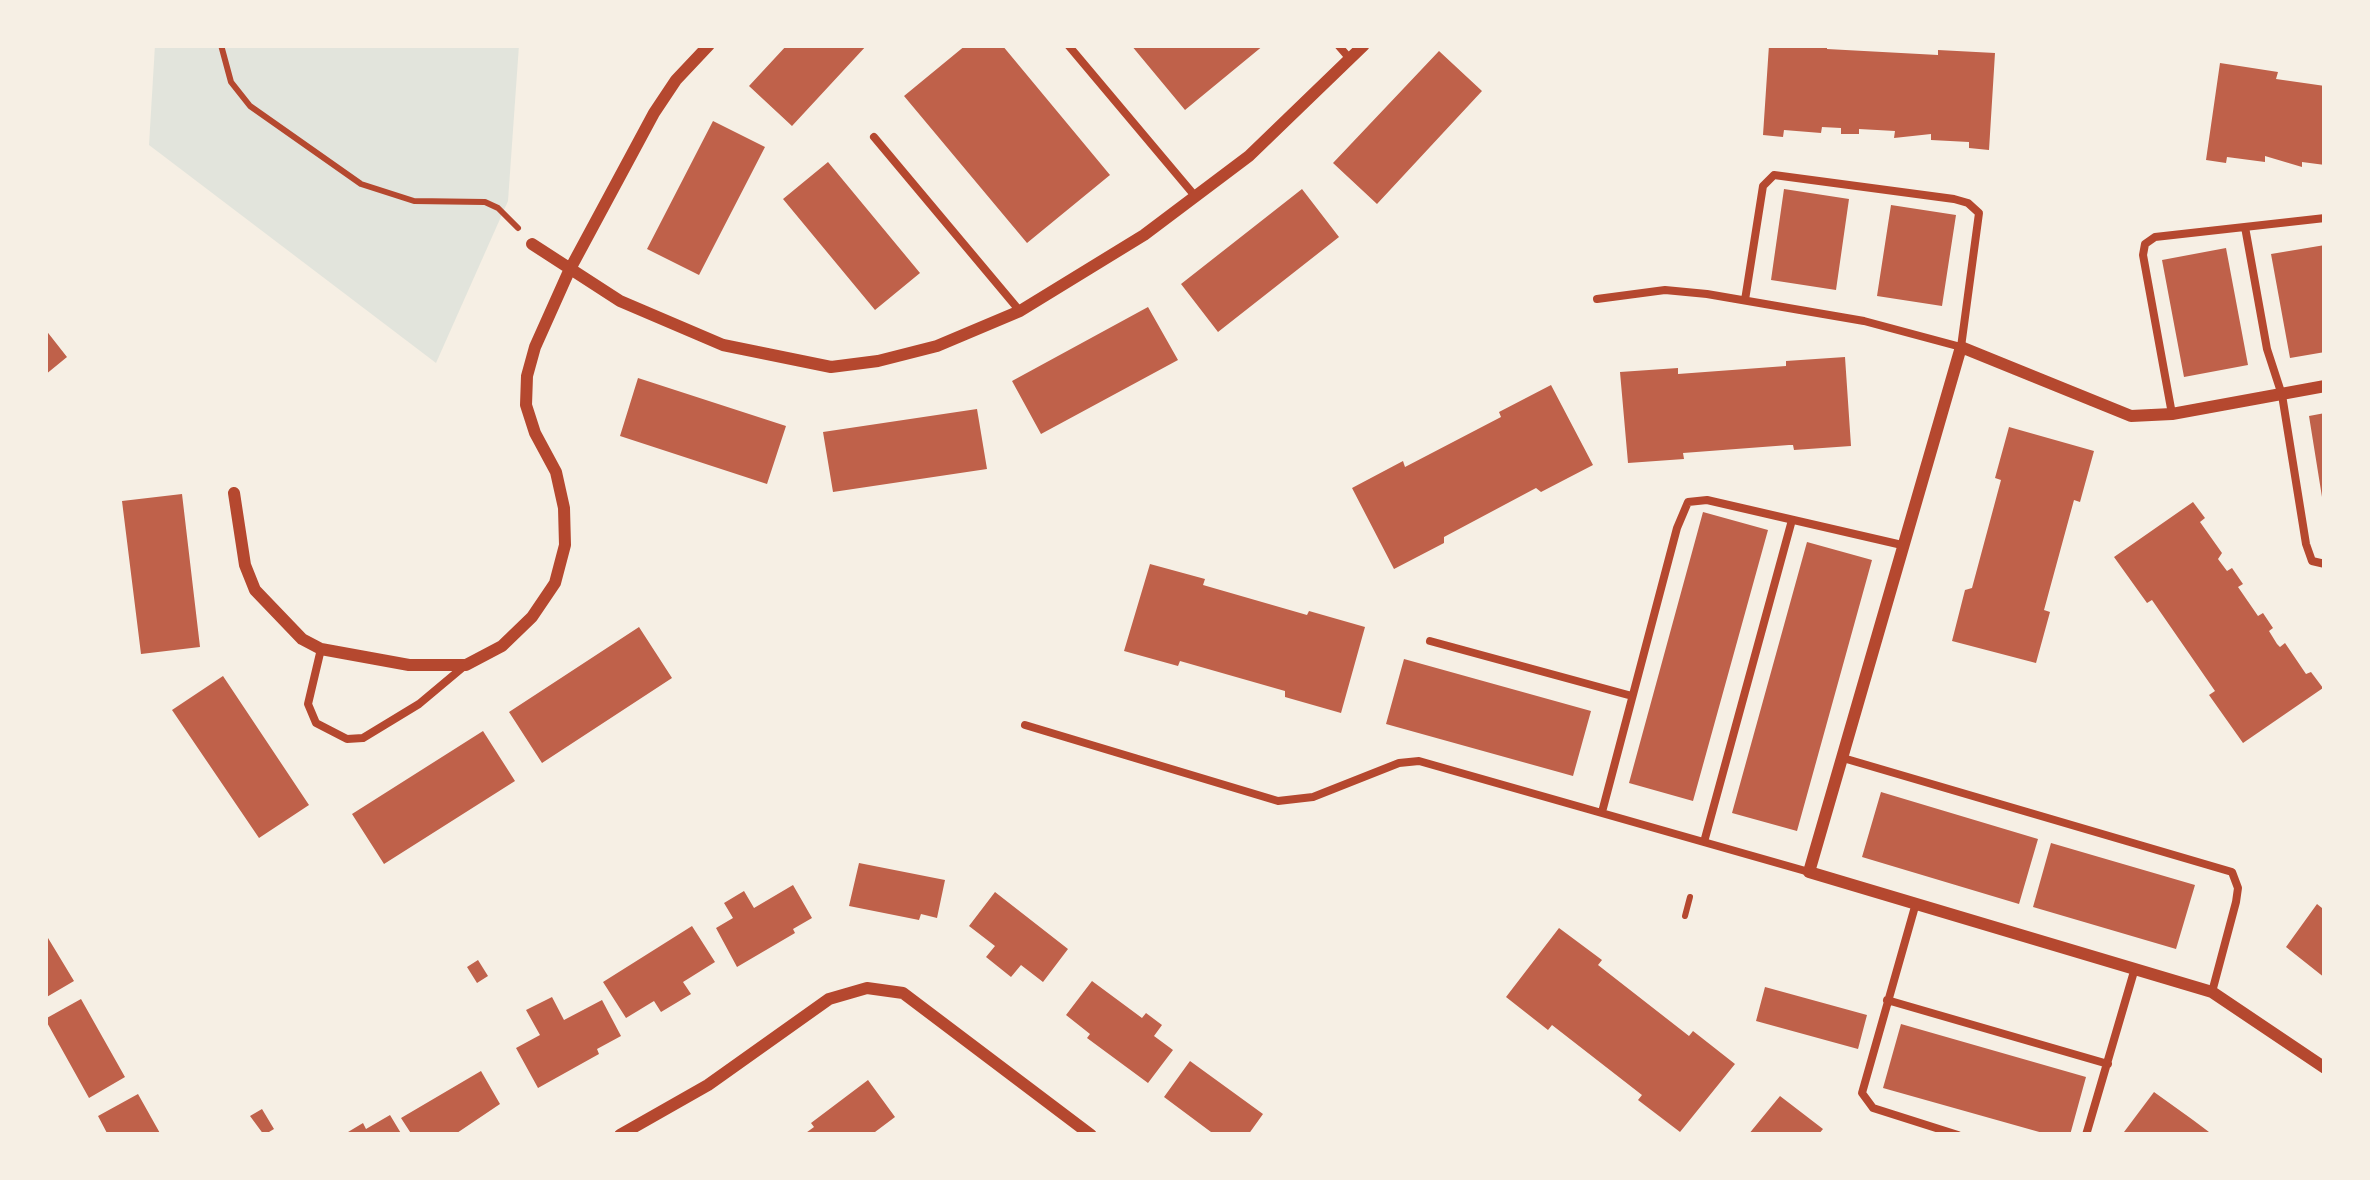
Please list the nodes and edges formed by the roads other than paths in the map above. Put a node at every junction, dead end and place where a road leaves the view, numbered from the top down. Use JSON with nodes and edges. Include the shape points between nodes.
{"nodes":[{"id":1,"x":709,"y":45,"type":"edge"},
{"id":2,"x":1068,"y":45,"type":"edge"},
{"id":3,"x":1338,"y":45,"type":"edge"},
{"id":4,"x":1364,"y":45,"type":"edge"},
{"id":5,"x":1351,"y":60,"type":"junction"},
{"id":6,"x":874,"y":137,"type":"dead end"},
{"id":7,"x":1196,"y":197,"type":"junction"},
{"id":8,"x":2325,"y":218,"type":"edge"},
{"id":9,"x":2245,"y":227,"type":"junction"},
{"id":10,"x":532,"y":244,"type":"road end"},
{"id":11,"x":569,"y":272,"type":"junction"},
{"id":12,"x":1598,"y":299,"type":"dead end"},
{"id":13,"x":1745,"y":300,"type":"junction"},
{"id":14,"x":1020,"y":311,"type":"junction"},
{"id":15,"x":1961,"y":347,"type":"junction"},
{"id":16,"x":2325,"y":386,"type":"edge"},
{"id":17,"x":2282,"y":394,"type":"junction"},
{"id":18,"x":2172,"y":414,"type":"junction"},
{"id":19,"x":235,"y":493,"type":"dead end"},
{"id":20,"x":1792,"y":520,"type":"junction"},
{"id":21,"x":1902,"y":545,"type":"junction"},
{"id":22,"x":2325,"y":564,"type":"edge"},
{"id":23,"x":1430,"y":641,"type":"dead end"},
{"id":24,"x":321,"y":649,"type":"junction"},
{"id":25,"x":466,"y":665,"type":"junction"},
{"id":26,"x":1633,"y":696,"type":"junction"},
{"id":27,"x":1025,"y":725,"type":"dead end"},
{"id":28,"x":1842,"y":758,"type":"junction"},
{"id":29,"x":1602,"y":812,"type":"junction"},
{"id":30,"x":1703,"y":842,"type":"junction"},
{"id":31,"x":1809,"y":872,"type":"junction"},
{"id":32,"x":1916,"y":903,"type":"junction"},
{"id":33,"x":2136,"y":967,"type":"junction"},
{"id":34,"x":2212,"y":992,"type":"junction"},
{"id":35,"x":1887,"y":1000,"type":"junction"},
{"id":36,"x":2108,"y":1064,"type":"junction"},
{"id":37,"x":2325,"y":1068,"type":"edge"},
{"id":38,"x":620,"y":1135,"type":"edge"},
{"id":39,"x":1091,"y":1135,"type":"edge"},
{"id":40,"x":1958,"y":1135,"type":"edge"},
{"id":41,"x":2086,"y":1135,"type":"edge"}],
"edges":[{"from":1,"to":11,"type":"street","via":[[655,113]]},
{"from":2,"to":7,"type":"lane"},
{"from":3,"to":5,"type":"lane"},
{"from":4,"to":5,"type":"street"},
{"from":5,"to":7,"type":"street"},
{"from":6,"to":14,"type":"lane"},
{"from":7,"to":14,"type":"street"},
{"from":8,"to":9,"type":"lane"},
{"from":9,"to":17,"type":"lane"},
{"from":9,"to":18,"type":"lane","via":[[2155,237],[2143,249]]},
{"from":10,"to":11,"type":"street"},
{"from":11,"to":14,"type":"street","via":[[722,345],[832,367],[937,346]]},
{"from":11,"to":25,"type":"street","via":[[535,346],[526,405],[556,472],[566,544],[555,584],[532,617]]},
{"from":12,"to":13,"type":"lane","via":[[1665,290]]},
{"from":13,"to":15,"type":"lane"},
{"from":13,"to":15,"type":"lane","via":[[1768,178],[1954,199],[1979,213]]},
{"from":15,"to":18,"type":"street","via":[[2115,412]]},
{"from":15,"to":21,"type":"street"},
{"from":16,"to":17,"type":"street"},
{"from":17,"to":18,"type":"street"},
{"from":17,"to":22,"type":"lane","via":[[2306,544],[2312,561]]},
{"from":19,"to":24,"type":"street","via":[[244,565],[256,590]]},
{"from":20,"to":21,"type":"lane"},
{"from":20,"to":26,"type":"lane","via":[[1688,502]]},
{"from":20,"to":30,"type":"lane"},
{"from":21,"to":28,"type":"street"},
{"from":23,"to":26,"type":"lane"},
{"from":24,"to":25,"type":"street","via":[[409,665]]},
{"from":24,"to":25,"type":"lane","via":[[308,704],[316,723],[347,739],[364,738],[419,704]]},
{"from":26,"to":29,"type":"lane"},
{"from":27,"to":29,"type":"lane","via":[[1278,801],[1419,760]]},
{"from":28,"to":31,"type":"street"},
{"from":28,"to":34,"type":"lane","via":[[2232,872],[2236,902]]},
{"from":29,"to":30,"type":"lane"},
{"from":30,"to":31,"type":"lane"},
{"from":31,"to":32,"type":"street"},
{"from":32,"to":33,"type":"street"},
{"from":32,"to":35,"type":"lane"},
{"from":33,"to":34,"type":"street"},
{"from":33,"to":36,"type":"lane"},
{"from":34,"to":37,"type":"street"},
{"from":35,"to":36,"type":"lane"},
{"from":35,"to":40,"type":"lane","via":[[1864,1099]]},
{"from":36,"to":41,"type":"lane"},
{"from":38,"to":39,"type":"street","via":[[708,1085],[829,999],[867,988],[903,993]]}]}
